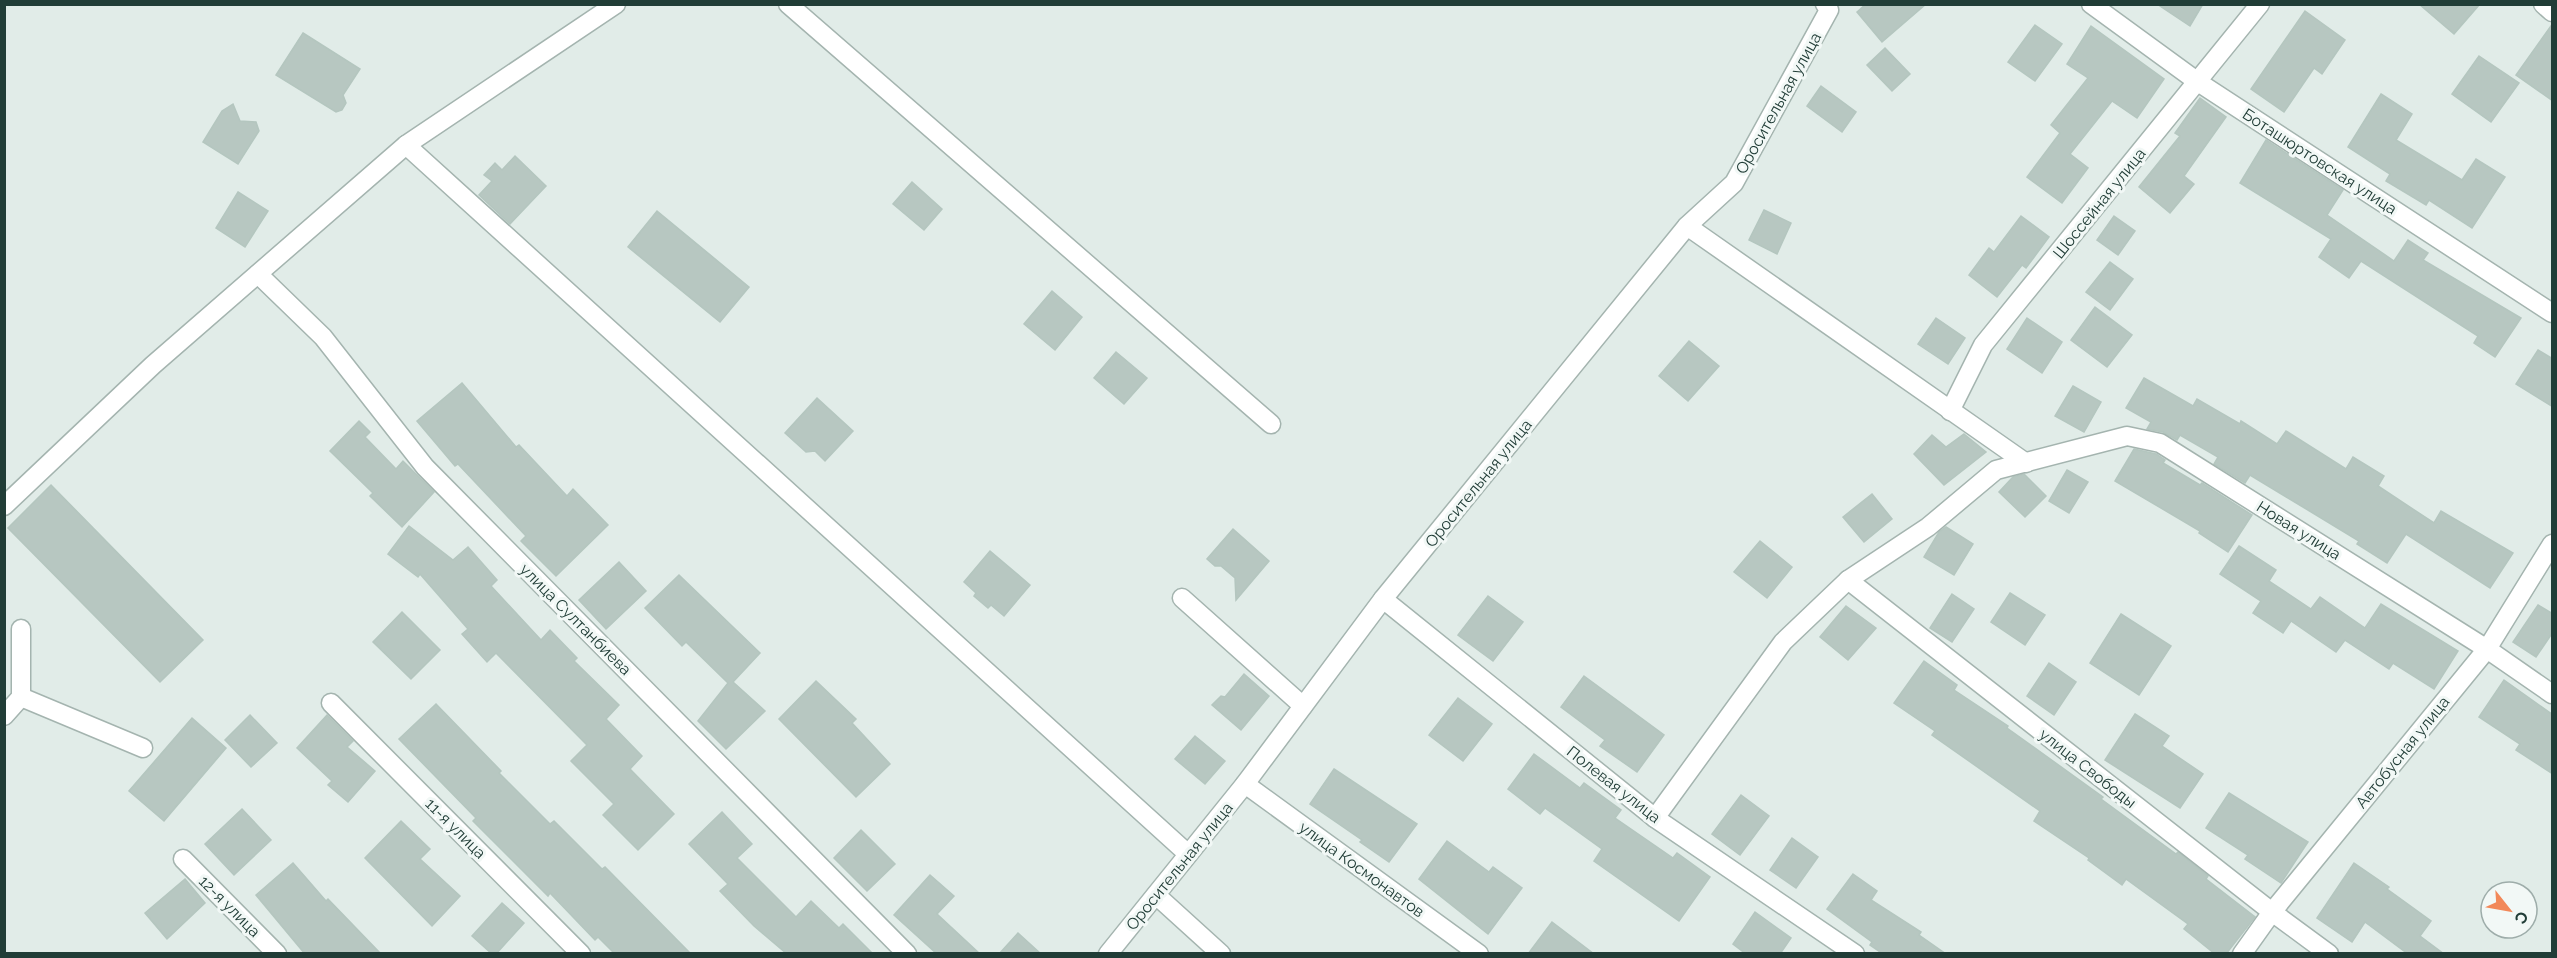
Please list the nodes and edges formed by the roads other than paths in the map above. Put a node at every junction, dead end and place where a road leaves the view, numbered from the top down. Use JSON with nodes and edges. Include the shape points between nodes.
{"nodes":[{"id":1,"x":616,"y":4,"type":"edge"},
{"id":2,"x":788,"y":4,"type":"edge"},
{"id":3,"x":1825,"y":4,"type":"edge"},
{"id":4,"x":2091,"y":4,"type":"edge"},
{"id":5,"x":2260,"y":4,"type":"edge"},
{"id":6,"x":2543,"y":4,"type":"edge"},
{"id":7,"x":2553,"y":12,"type":"edge"},
{"id":8,"x":2198,"y":82,"type":"junction"},
{"id":9,"x":406,"y":145,"type":"junction"},
{"id":10,"x":1687,"y":226,"type":"junction"},
{"id":11,"x":258,"y":274,"type":"junction"},
{"id":12,"x":2553,"y":313,"type":"edge"},
{"id":13,"x":1950,"y":411,"type":"junction"},
{"id":14,"x":1271,"y":424,"type":"dead end"},
{"id":15,"x":2026,"y":463,"type":"junction"},
{"id":16,"x":4,"y":506,"type":"edge"},
{"id":17,"x":2553,"y":544,"type":"edge"},
{"id":18,"x":1848,"y":580,"type":"junction"},
{"id":19,"x":1182,"y":598,"type":"dead end"},
{"id":20,"x":1383,"y":599,"type":"junction"},
{"id":21,"x":21,"y":629,"type":"dead end"},
{"id":22,"x":2487,"y":649,"type":"junction"},
{"id":23,"x":2553,"y":694,"type":"edge"},
{"id":24,"x":21,"y":697,"type":"junction"},
{"id":25,"x":331,"y":704,"type":"dead end"},
{"id":26,"x":1303,"y":706,"type":"junction"},
{"id":27,"x":4,"y":716,"type":"edge"},
{"id":28,"x":143,"y":748,"type":"dead end"},
{"id":29,"x":1245,"y":784,"type":"junction"},
{"id":30,"x":1655,"y":818,"type":"junction"},
{"id":31,"x":1188,"y":854,"type":"junction"},
{"id":32,"x":183,"y":859,"type":"dead end"},
{"id":33,"x":1156,"y":895,"type":"junction"},
{"id":34,"x":2272,"y":912,"type":"junction"},
{"id":35,"x":277,"y":954,"type":"edge"},
{"id":36,"x":581,"y":954,"type":"edge"},
{"id":37,"x":907,"y":954,"type":"edge"},
{"id":38,"x":1108,"y":954,"type":"edge"},
{"id":39,"x":1221,"y":954,"type":"edge"},
{"id":40,"x":1479,"y":954,"type":"edge"},
{"id":41,"x":1855,"y":954,"type":"edge"},
{"id":42,"x":2242,"y":954,"type":"edge"},
{"id":43,"x":2329,"y":954,"type":"edge"}],
"edges":[{"from":1,"to":9,"type":"street"},
{"from":2,"to":14,"type":"street"},
{"from":3,"to":10,"type":"street","name":"Оросительная улица","via":[[1829,10],[1734,183]]},
{"from":4,"to":8,"type":"street","name":"Боташюртовская улица"},
{"from":5,"to":8,"type":"street","name":"Шоссейная улица"},
{"from":6,"to":7,"type":"street"},
{"from":8,"to":12,"type":"street","name":"Боташюртовская улица"},
{"from":8,"to":13,"type":"street","name":"Шоссейная улица","via":[[1983,345]]},
{"from":9,"to":11,"type":"street"},
{"from":9,"to":31,"type":"street"},
{"from":10,"to":13,"type":"street"},
{"from":10,"to":20,"type":"street","name":"Оросительная улица"},
{"from":11,"to":16,"type":"street","via":[[153,365]]},
{"from":11,"to":37,"type":"street","name":"улица Султанбиева","via":[[323,337],[425,467]]},
{"from":13,"to":15,"type":"street"},
{"from":15,"to":18,"type":"street","name":"Новая улица","via":[[1996,470],[1928,526]]},
{"from":15,"to":22,"type":"street","name":"Новая улица","via":[[2127,436],[2160,443]]},
{"from":17,"to":22,"type":"street","name":"Автобусная улица"},
{"from":18,"to":30,"type":"street","name":"Новая улица","via":[[1783,642]]},
{"from":18,"to":34,"type":"street","name":"улица Свободы"},
{"from":19,"to":26,"type":"street"},
{"from":20,"to":26,"type":"street","name":"Оросительная улица"},
{"from":20,"to":30,"type":"street","name":"Полевая улица"},
{"from":21,"to":24,"type":"street"},
{"from":22,"to":23,"type":"street","name":"Новая улица"},
{"from":22,"to":34,"type":"street","name":"Автобусная улица"},
{"from":24,"to":27,"type":"street"},
{"from":24,"to":28,"type":"street"},
{"from":25,"to":36,"type":"street","name":"11-я улица"},
{"from":26,"to":29,"type":"street","name":"Оросительная улица"},
{"from":29,"to":31,"type":"street","name":"Оросительная улица"},
{"from":29,"to":40,"type":"street","name":"улица Космонавтов"},
{"from":30,"to":41,"type":"street","name":"Полевая улица"},
{"from":31,"to":33,"type":"street","name":"Оросительная улица"},
{"from":32,"to":35,"type":"street","name":"12-я улица"},
{"from":33,"to":38,"type":"street","name":"Оросительная улица"},
{"from":33,"to":39,"type":"street"},
{"from":34,"to":42,"type":"street","name":"Автобусная улица"},
{"from":34,"to":43,"type":"street","name":"улица Свободы"}]}
